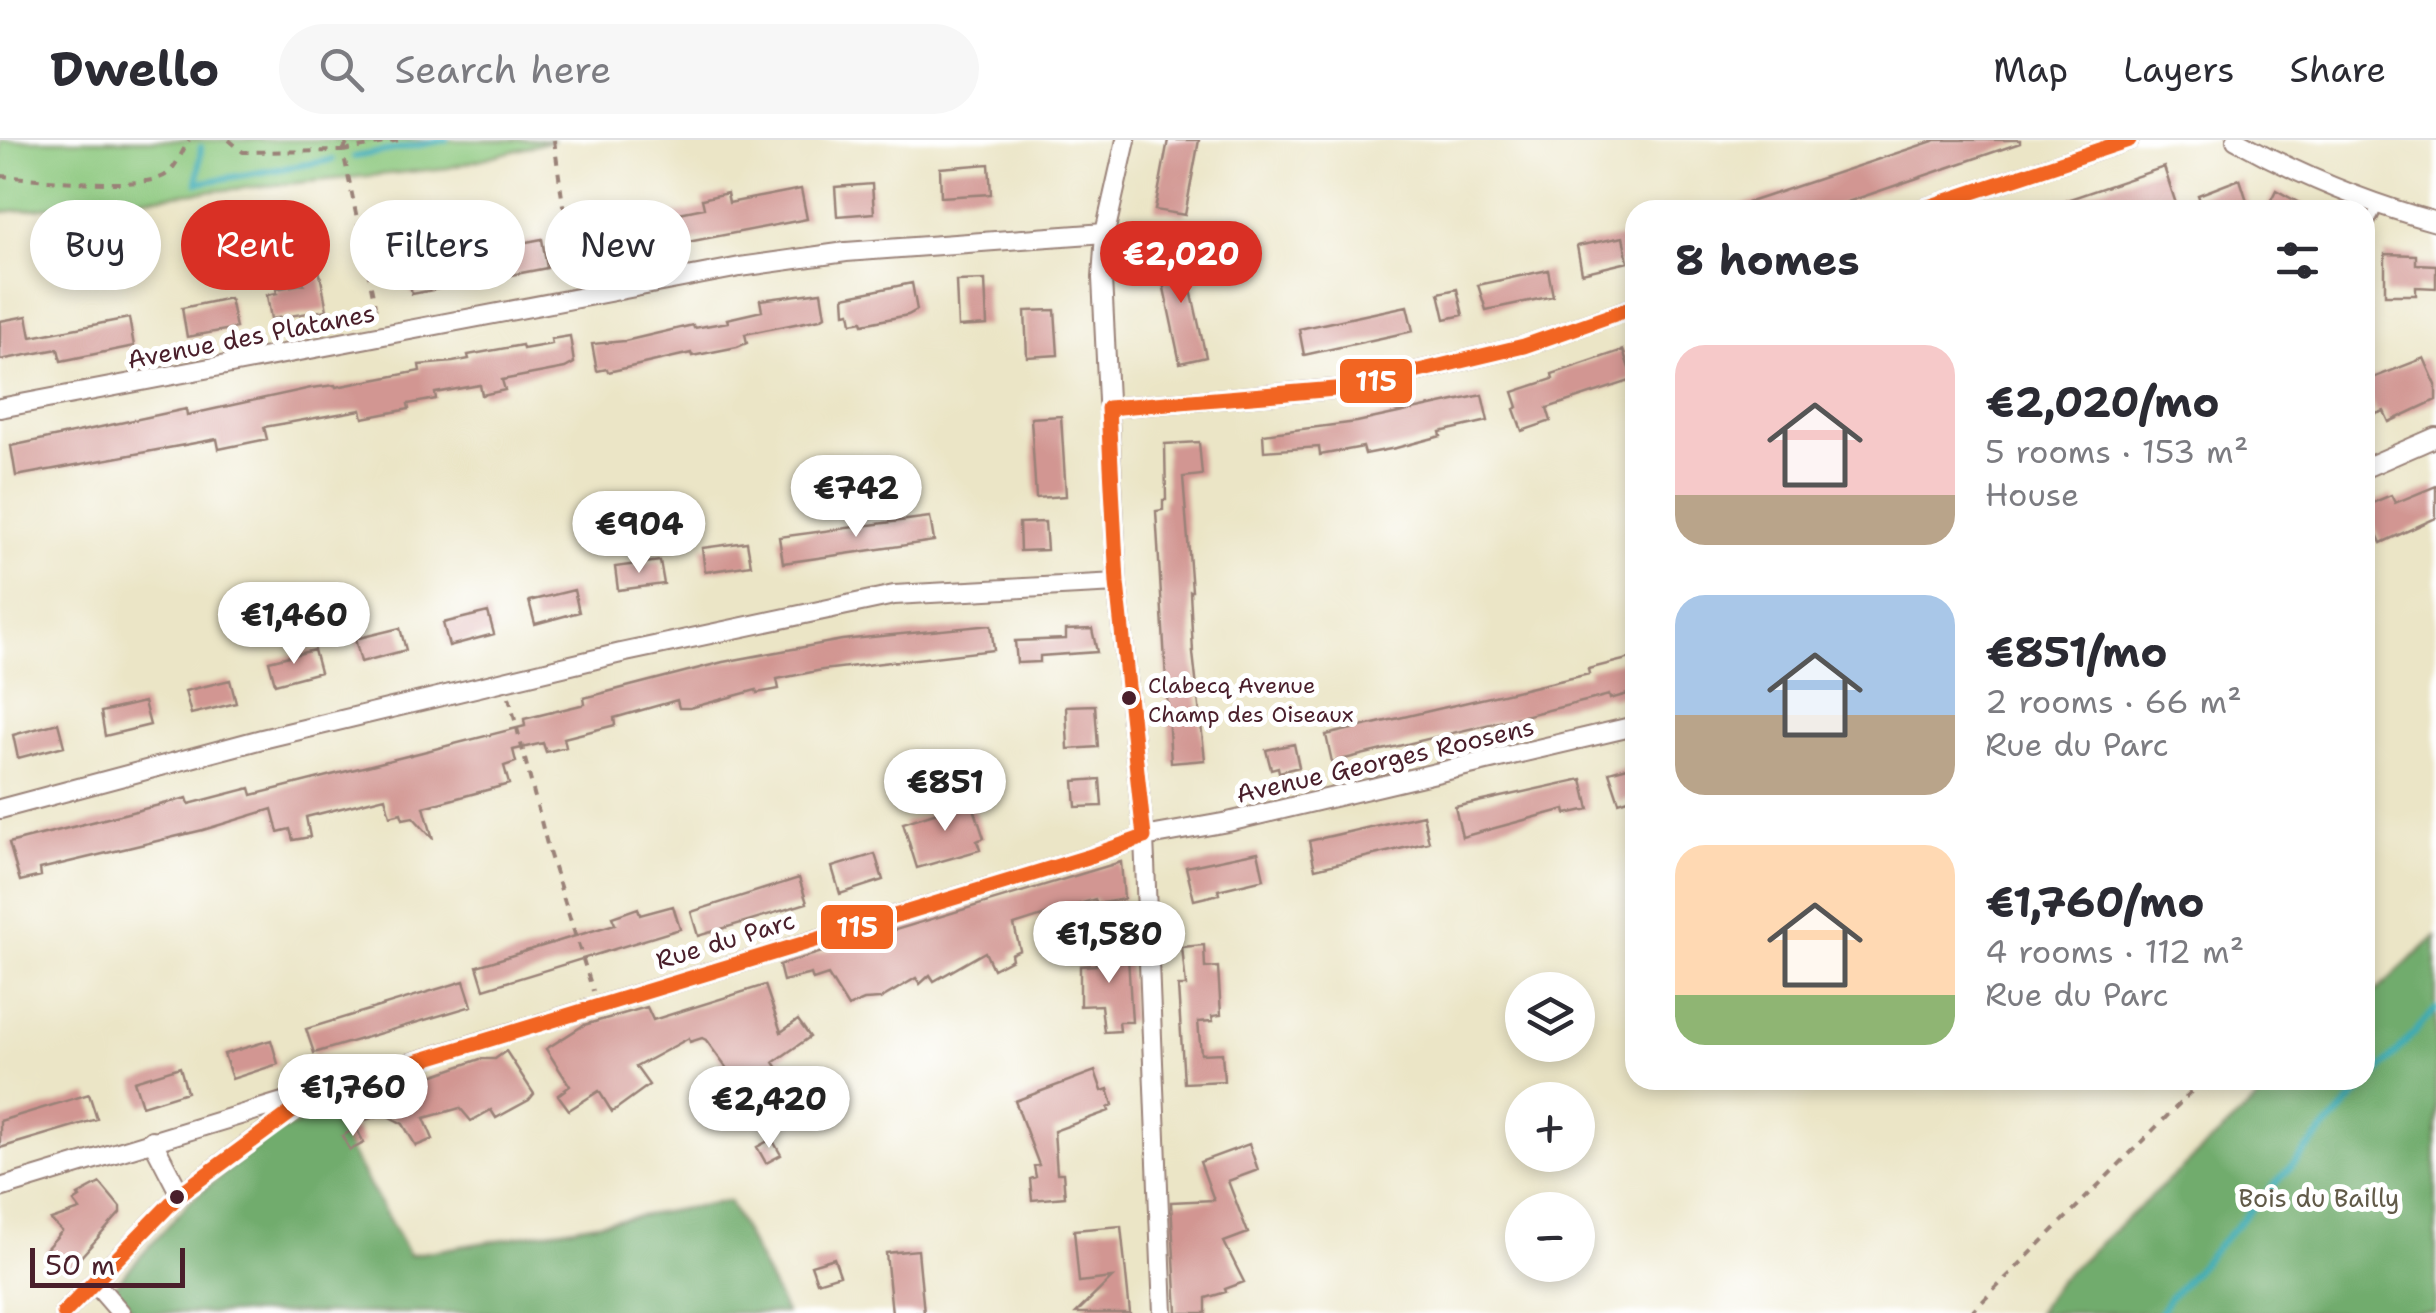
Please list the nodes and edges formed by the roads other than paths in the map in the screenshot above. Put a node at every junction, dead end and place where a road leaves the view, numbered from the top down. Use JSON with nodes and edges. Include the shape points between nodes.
{"nodes":[{"id":1,"x":1126,"y":140,"type":"edge"},
{"id":2,"x":2129,"y":140,"type":"edge"},
{"id":3,"x":2236,"y":140,"type":"edge"},
{"id":4,"x":1950,"y":200,"type":"edge"},
{"id":5,"x":2368,"y":200,"type":"edge"},
{"id":6,"x":2375,"y":203,"type":"edge"},
{"id":7,"x":2378,"y":204,"type":"junction"},
{"id":8,"x":2375,"y":210,"type":"edge"},
{"id":9,"x":2436,"y":222,"type":"edge"},
{"id":10,"x":1104,"y":233,"type":"junction"},
{"id":11,"x":1625,"y":311,"type":"edge"},
{"id":12,"x":0,"y":408,"type":"edge"},
{"id":13,"x":1108,"y":408,"type":"junction"},
{"id":14,"x":2436,"y":437,"type":"edge"},
{"id":15,"x":2375,"y":464,"type":"edge"},
{"id":16,"x":1117,"y":582,"type":"junction"},
{"id":17,"x":1625,"y":728,"type":"edge"},
{"id":18,"x":0,"y":808,"type":"edge"},
{"id":19,"x":1144,"y":837,"type":"junction"},
{"id":20,"x":320,"y":1091,"type":"junction"},
{"id":21,"x":152,"y":1140,"type":"junction"},
{"id":22,"x":0,"y":1188,"type":"edge"},
{"id":23,"x":180,"y":1194,"type":"junction"},
{"id":24,"x":95,"y":1282,"type":"junction"},
{"id":25,"x":64,"y":1313,"type":"edge"},
{"id":26,"x":122,"y":1313,"type":"edge"},
{"id":27,"x":1163,"y":1313,"type":"edge"}],
"edges":[{"from":1,"to":10,"type":"street"},
{"from":2,"to":4,"type":"street"},
{"from":3,"to":5,"type":"street"},
{"from":6,"to":7,"type":"street"},
{"from":7,"to":8,"type":"lane"},
{"from":7,"to":9,"type":"street"},
{"from":10,"to":12,"type":"street","name":"Avenue des Platanes","via":[[846,252],[740,267]]},
{"from":10,"to":13,"type":"street"},
{"from":11,"to":13,"type":"street","via":[[1524,346],[1347,388]]},
{"from":13,"to":16,"type":"street"},
{"from":14,"to":15,"type":"street"},
{"from":16,"to":18,"type":"street","via":[[894,595],[504,681]]},
{"from":16,"to":19,"type":"street"},
{"from":17,"to":19,"type":"street","name":"Avenue Georges Roosens"},
{"from":19,"to":20,"type":"street","name":"Rue du Parc"},
{"from":19,"to":27,"type":"street"},
{"from":20,"to":21,"type":"street","name":"Rue du Parc"},
{"from":20,"to":23,"type":"street","name":"Rue du Parc"},
{"from":21,"to":22,"type":"street","name":"Rue du Parc"},
{"from":21,"to":23,"type":"street"},
{"from":23,"to":24,"type":"street","name":"Rue du Parc"},
{"from":24,"to":25,"type":"street","name":"Rue du Parc"},
{"from":24,"to":26,"type":"street"}]}
